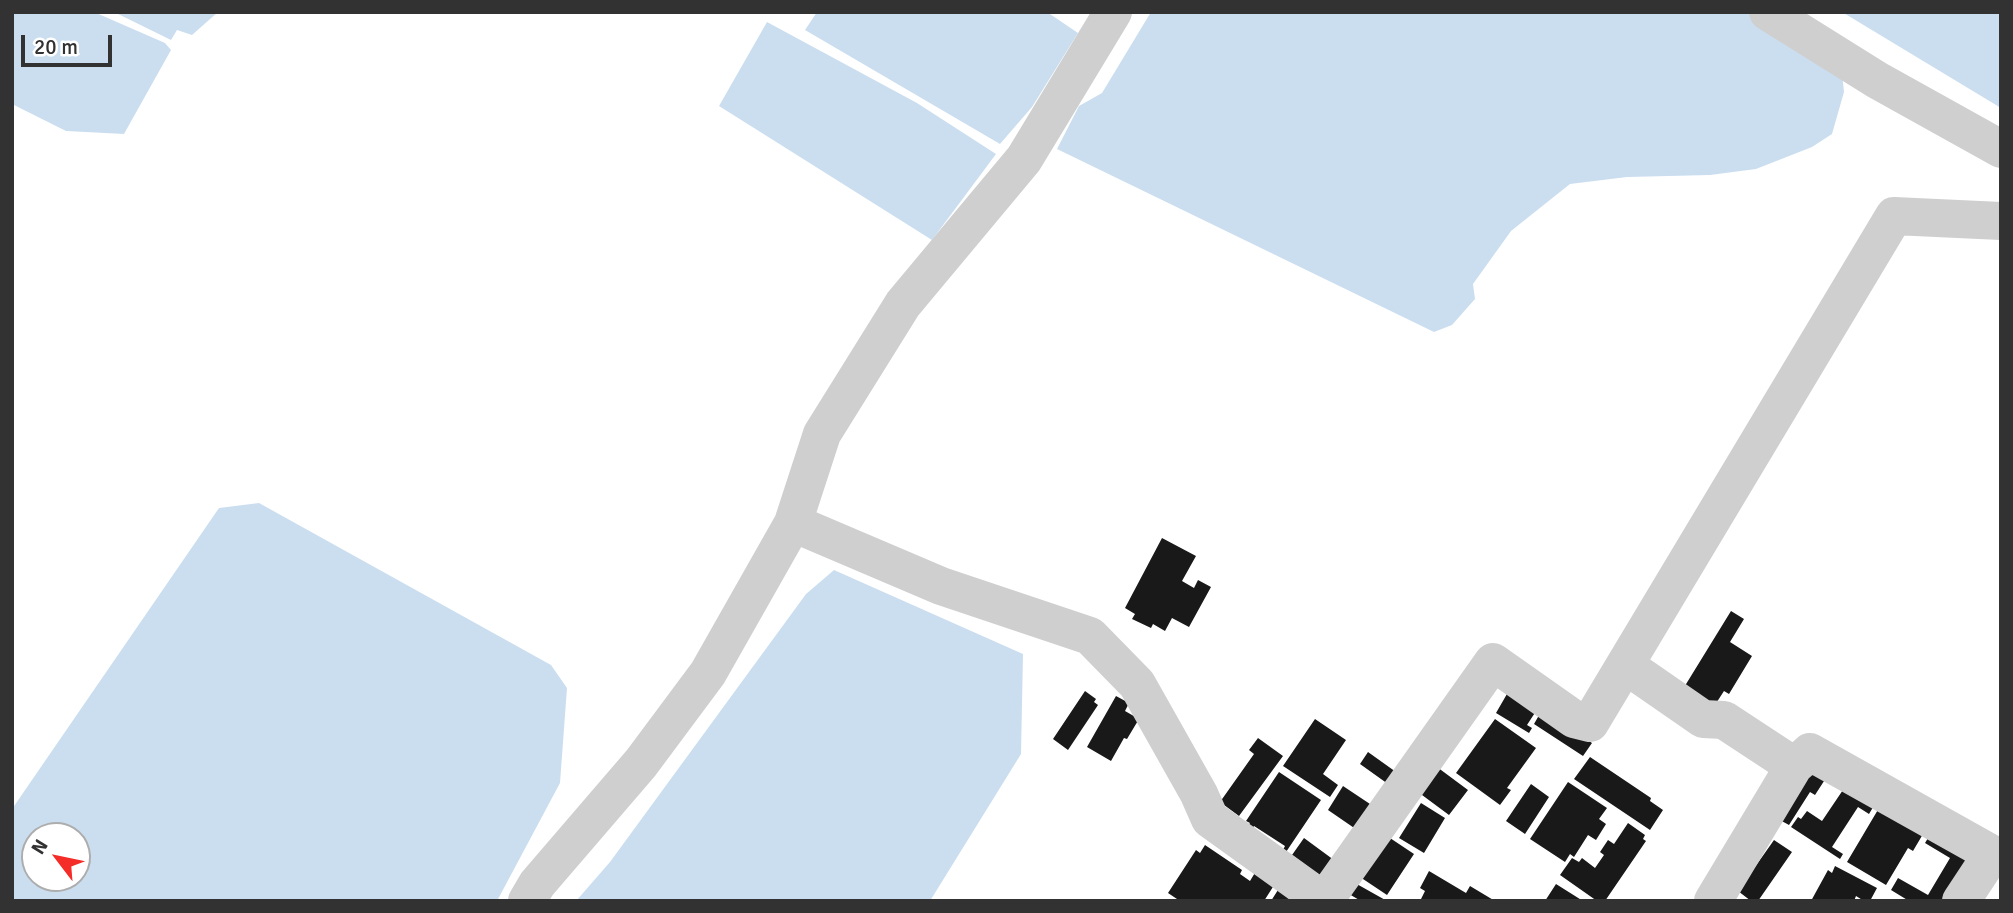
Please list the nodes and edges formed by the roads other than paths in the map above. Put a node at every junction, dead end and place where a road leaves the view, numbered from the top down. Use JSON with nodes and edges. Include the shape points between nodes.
{"nodes":[{"id":1,"x":1113,"y":12,"type":"edge"},
{"id":2,"x":1768,"y":12,"type":"edge"},
{"id":3,"x":2001,"y":149,"type":"edge"},
{"id":4,"x":2001,"y":221,"type":"edge"},
{"id":5,"x":793,"y":523,"type":"junction"},
{"id":6,"x":1625,"y":665,"type":"junction"},
{"id":7,"x":1794,"y":766,"type":"junction"},
{"id":8,"x":1996,"y":856,"type":"edge"},
{"id":9,"x":527,"y":901,"type":"edge"},
{"id":10,"x":1324,"y":901,"type":"edge"},
{"id":11,"x":1713,"y":901,"type":"edge"},
{"id":12,"x":1961,"y":901,"type":"edge"}],
"edges":[{"from":1,"to":5,"type":"street","via":[[1024,159],[903,304],[822,434]]},
{"from":2,"to":3,"type":"street"},
{"from":4,"to":6,"type":"street","via":[[1894,216]]},
{"from":5,"to":9,"type":"street","via":[[708,673]]},
{"from":5,"to":10,"type":"street","via":[[941,586],[1090,636],[1137,684],[1210,820]]},
{"from":6,"to":7,"type":"street","via":[[1703,719],[1724,720]]},
{"from":6,"to":10,"type":"street","via":[[1590,723],[1574,719],[1493,662]]},
{"from":7,"to":8,"type":"street","via":[[1810,752]]},
{"from":7,"to":11,"type":"street"},
{"from":8,"to":12,"type":"street"}]}
